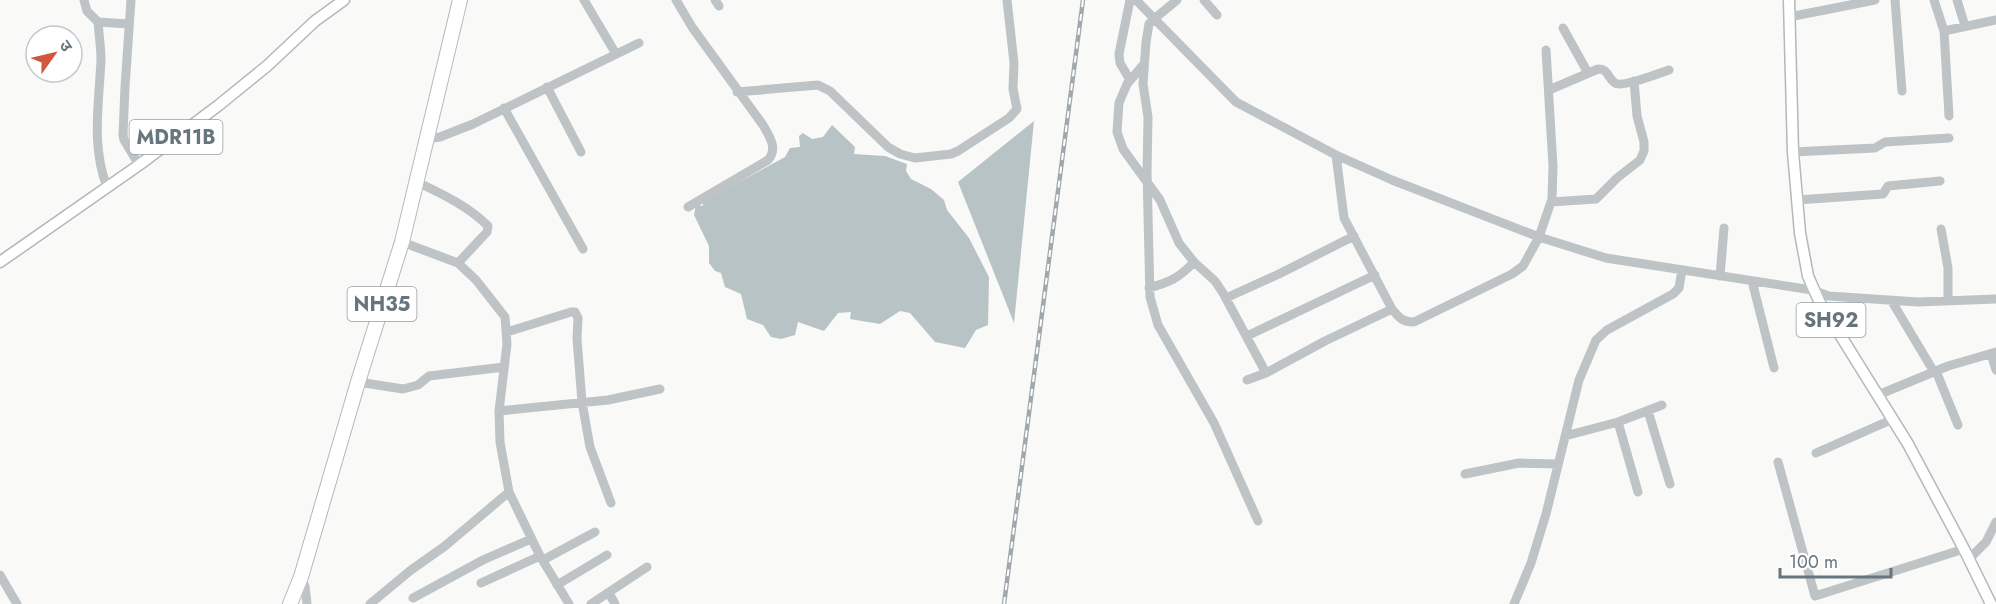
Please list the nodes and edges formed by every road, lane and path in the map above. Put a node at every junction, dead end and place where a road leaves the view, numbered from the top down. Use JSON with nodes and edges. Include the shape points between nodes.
{"nodes":[{"id":1,"x":84,"y":0,"type":"edge"},
{"id":2,"x":131,"y":0,"type":"edge"},
{"id":3,"x":344,"y":0,"type":"edge"},
{"id":4,"x":460,"y":0,"type":"edge"},
{"id":5,"x":584,"y":0,"type":"edge"},
{"id":6,"x":676,"y":0,"type":"edge"},
{"id":7,"x":1007,"y":0,"type":"edge"},
{"id":8,"x":1130,"y":0,"type":"edge"},
{"id":9,"x":1136,"y":0,"type":"edge"},
{"id":10,"x":1177,"y":0,"type":"edge"},
{"id":11,"x":1204,"y":0,"type":"edge"},
{"id":12,"x":1789,"y":0,"type":"edge"},
{"id":13,"x":1875,"y":0,"type":"edge"},
{"id":14,"x":1895,"y":0,"type":"edge"},
{"id":15,"x":1934,"y":0,"type":"edge"},
{"id":16,"x":1957,"y":0,"type":"edge"},
{"id":17,"x":1217,"y":15,"type":"dead end"},
{"id":18,"x":1789,"y":17,"type":"junction"},
{"id":19,"x":1154,"y":19,"type":"junction"},
{"id":20,"x":1996,"y":20,"type":"edge"},
{"id":21,"x":98,"y":22,"type":"junction"},
{"id":22,"x":129,"y":24,"type":"junction"},
{"id":23,"x":1965,"y":27,"type":"junction"},
{"id":24,"x":1563,"y":28,"type":"dead end"},
{"id":25,"x":1944,"y":31,"type":"junction"},
{"id":26,"x":639,"y":43,"type":"dead end"},
{"id":27,"x":1546,"y":50,"type":"dead end"},
{"id":28,"x":616,"y":54,"type":"junction"},
{"id":29,"x":1144,"y":64,"type":"junction"},
{"id":30,"x":1669,"y":70,"type":"dead end"},
{"id":31,"x":1588,"y":73,"type":"junction"},
{"id":32,"x":1130,"y":81,"type":"junction"},
{"id":33,"x":1634,"y":81,"type":"junction"},
{"id":34,"x":547,"y":87,"type":"junction"},
{"id":35,"x":1549,"y":90,"type":"junction"},
{"id":36,"x":1902,"y":91,"type":"dead end"},
{"id":37,"x":737,"y":92,"type":"junction"},
{"id":38,"x":504,"y":108,"type":"junction"},
{"id":39,"x":1949,"y":116,"type":"dead end"},
{"id":40,"x":1948,"y":138,"type":"dead end"},
{"id":41,"x":427,"y":139,"type":"junction"},
{"id":42,"x":581,"y":152,"type":"dead end"},
{"id":43,"x":1794,"y":152,"type":"junction"},
{"id":44,"x":1336,"y":155,"type":"junction"},
{"id":45,"x":139,"y":165,"type":"junction"},
{"id":46,"x":1147,"y":180,"type":"junction"},
{"id":47,"x":1940,"y":181,"type":"dead end"},
{"id":48,"x":417,"y":182,"type":"junction"},
{"id":49,"x":107,"y":187,"type":"junction"},
{"id":50,"x":1797,"y":200,"type":"junction"},
{"id":51,"x":1551,"y":202,"type":"junction"},
{"id":52,"x":688,"y":207,"type":"dead end"},
{"id":53,"x":1724,"y":228,"type":"dead end"},
{"id":54,"x":1941,"y":229,"type":"dead end"},
{"id":55,"x":1354,"y":236,"type":"junction"},
{"id":56,"x":1539,"y":237,"type":"junction"},
{"id":57,"x":402,"y":242,"type":"junction"},
{"id":58,"x":584,"y":249,"type":"dead end"},
{"id":59,"x":0,"y":262,"type":"edge"},
{"id":60,"x":1194,"y":262,"type":"junction"},
{"id":61,"x":458,"y":263,"type":"junction"},
{"id":62,"x":1682,"y":270,"type":"junction"},
{"id":63,"x":1375,"y":275,"type":"junction"},
{"id":64,"x":1720,"y":276,"type":"junction"},
{"id":65,"x":1752,"y":280,"type":"junction"},
{"id":66,"x":1149,"y":288,"type":"junction"},
{"id":67,"x":1812,"y":290,"type":"junction"},
{"id":68,"x":1226,"y":298,"type":"junction"},
{"id":69,"x":1996,"y":299,"type":"edge"},
{"id":70,"x":1891,"y":300,"type":"junction"},
{"id":71,"x":1948,"y":301,"type":"junction"},
{"id":72,"x":1392,"y":309,"type":"junction"},
{"id":73,"x":507,"y":332,"type":"junction"},
{"id":74,"x":1247,"y":336,"type":"junction"},
{"id":75,"x":1994,"y":353,"type":"edge"},
{"id":76,"x":504,"y":367,"type":"junction"},
{"id":77,"x":1774,"y":368,"type":"dead end"},
{"id":78,"x":1996,"y":370,"type":"edge"},
{"id":79,"x":1935,"y":371,"type":"junction"},
{"id":80,"x":1266,"y":373,"type":"junction"},
{"id":81,"x":1247,"y":380,"type":"dead end"},
{"id":82,"x":358,"y":382,"type":"junction"},
{"id":83,"x":660,"y":389,"type":"dead end"},
{"id":84,"x":1878,"y":395,"type":"junction"},
{"id":85,"x":582,"y":402,"type":"junction"},
{"id":86,"x":1662,"y":405,"type":"dead end"},
{"id":87,"x":499,"y":411,"type":"junction"},
{"id":88,"x":1648,"y":411,"type":"junction"},
{"id":89,"x":1893,"y":419,"type":"junction"},
{"id":90,"x":1618,"y":422,"type":"junction"},
{"id":91,"x":1958,"y":425,"type":"dead end"},
{"id":92,"x":1565,"y":436,"type":"junction"},
{"id":93,"x":1815,"y":453,"type":"dead end"},
{"id":94,"x":1778,"y":462,"type":"dead end"},
{"id":95,"x":1558,"y":464,"type":"junction"},
{"id":96,"x":1465,"y":474,"type":"dead end"},
{"id":97,"x":1670,"y":484,"type":"dead end"},
{"id":98,"x":509,"y":492,"type":"junction"},
{"id":99,"x":1638,"y":492,"type":"dead end"},
{"id":100,"x":611,"y":503,"type":"dead end"},
{"id":101,"x":1258,"y":521,"type":"dead end"},
{"id":102,"x":1996,"y":522,"type":"edge"},
{"id":103,"x":595,"y":532,"type":"dead end"},
{"id":104,"x":531,"y":539,"type":"junction"},
{"id":105,"x":1967,"y":554,"type":"junction"},
{"id":106,"x":607,"y":555,"type":"dead end"},
{"id":107,"x":542,"y":558,"type":"junction"},
{"id":108,"x":647,"y":567,"type":"dead end"},
{"id":109,"x":0,"y":575,"type":"edge"},
{"id":110,"x":301,"y":577,"type":"junction"},
{"id":111,"x":481,"y":583,"type":"dead end"},
{"id":112,"x":557,"y":585,"type":"junction"},
{"id":113,"x":609,"y":592,"type":"junction"},
{"id":114,"x":413,"y":598,"type":"dead end"},
{"id":115,"x":17,"y":604,"type":"edge"},
{"id":116,"x":290,"y":604,"type":"edge"},
{"id":117,"x":307,"y":604,"type":"edge"},
{"id":118,"x":370,"y":604,"type":"edge"},
{"id":119,"x":568,"y":604,"type":"edge"},
{"id":120,"x":591,"y":604,"type":"edge"},
{"id":121,"x":615,"y":604,"type":"edge"},
{"id":122,"x":1514,"y":604,"type":"edge"},
{"id":123,"x":1991,"y":604,"type":"edge"}],
"edges":[{"from":1,"to":21,"type":"street","via":[[87,11]]},
{"from":2,"to":22,"type":"street"},
{"from":3,"to":45,"type":"main road","number":"MDR11B","via":[[242,87]]},
{"from":4,"to":41,"type":"highway","number":"NH35"},
{"from":5,"to":28,"type":"street"},
{"from":6,"to":37,"type":"street"},
{"from":7,"to":37,"type":"street","via":[[1017,109],[951,154],[915,158],[900,154],[830,91],[818,85]]},
{"from":8,"to":32,"type":"street","via":[[1119,54]]},
{"from":9,"to":19,"type":"street"},
{"from":10,"to":19,"type":"street"},
{"from":11,"to":17,"type":"street"},
{"from":12,"to":18,"type":"main road","number":"SH92"},
{"from":13,"to":18,"type":"street"},
{"from":14,"to":36,"type":"street"},
{"from":15,"to":25,"type":"street"},
{"from":16,"to":23,"type":"street"},
{"from":18,"to":43,"type":"main road","number":"SH92"},
{"from":19,"to":29,"type":"street","via":[[1149,24]]},
{"from":19,"to":44,"type":"street","via":[[1236,102]]},
{"from":20,"to":23,"type":"street"},
{"from":21,"to":22,"type":"street"},
{"from":21,"to":49,"type":"street","via":[[101,57],[97,147]]},
{"from":22,"to":45,"type":"street","via":[[123,135]]},
{"from":23,"to":25,"type":"street"},
{"from":24,"to":31,"type":"street"},
{"from":25,"to":39,"type":"street"},
{"from":26,"to":28,"type":"street"},
{"from":27,"to":35,"type":"street"},
{"from":28,"to":34,"type":"street"},
{"from":29,"to":32,"type":"street"},
{"from":29,"to":46,"type":"street"},
{"from":30,"to":33,"type":"street"},
{"from":31,"to":33,"type":"street","via":[[1602,69],[1617,84]]},
{"from":31,"to":35,"type":"street"},
{"from":32,"to":46,"type":"street","via":[[1119,103],[1118,132],[1128,159]]},
{"from":33,"to":51,"type":"street","via":[[1644,142],[1640,160],[1596,199]]},
{"from":34,"to":38,"type":"street"},
{"from":34,"to":42,"type":"street"},
{"from":35,"to":51,"type":"street"},
{"from":37,"to":52,"type":"street","via":[[770,138],[773,154]]},
{"from":38,"to":41,"type":"street","via":[[441,137]]},
{"from":38,"to":58,"type":"street"},
{"from":40,"to":43,"type":"street","via":[[1885,142],[1875,148]]},
{"from":41,"to":48,"type":"highway","number":"NH35"},
{"from":43,"to":50,"type":"main road","number":"SH92"},
{"from":44,"to":55,"type":"street","via":[[1344,218]]},
{"from":44,"to":56,"type":"street"},
{"from":45,"to":49,"type":"main road","number":"MDR11B"},
{"from":46,"to":60,"type":"street","via":[[1179,243]]},
{"from":46,"to":66,"type":"street"},
{"from":47,"to":50,"type":"street","via":[[1888,186],[1880,194]]},
{"from":48,"to":57,"type":"highway","number":"NH35"},
{"from":48,"to":61,"type":"street","via":[[455,201],[488,226],[487,232]]},
{"from":49,"to":59,"type":"main road","number":"MDR11B"},
{"from":50,"to":67,"type":"main road","number":"SH92"},
{"from":51,"to":56,"type":"street"},
{"from":53,"to":64,"type":"street"},
{"from":54,"to":71,"type":"street","via":[[1948,268]]},
{"from":55,"to":63,"type":"street"},
{"from":55,"to":68,"type":"street"},
{"from":56,"to":62,"type":"street","via":[[1606,258]]},
{"from":56,"to":72,"type":"street","via":[[1522,266],[1512,274],[1454,304],[1414,322],[1405,322]]},
{"from":57,"to":61,"type":"street"},
{"from":57,"to":82,"type":"highway","number":"NH35"},
{"from":60,"to":66,"type":"street","via":[[1172,281]]},
{"from":60,"to":68,"type":"street","via":[[1215,281]]},
{"from":61,"to":73,"type":"street","via":[[502,311]]},
{"from":62,"to":64,"type":"street"},
{"from":62,"to":92,"type":"street","via":[[1679,288],[1673,294],[1596,340],[1579,380]]},
{"from":63,"to":72,"type":"street"},
{"from":63,"to":74,"type":"street"},
{"from":64,"to":65,"type":"street"},
{"from":65,"to":67,"type":"street"},
{"from":65,"to":77,"type":"street"},
{"from":66,"to":101,"type":"street","via":[[1158,325],[1214,423]]},
{"from":67,"to":70,"type":"street","via":[[1829,296]]},
{"from":67,"to":84,"type":"main road","number":"SH92"},
{"from":68,"to":74,"type":"street"},
{"from":69,"to":71,"type":"street"},
{"from":70,"to":71,"type":"street"},
{"from":70,"to":79,"type":"street"},
{"from":72,"to":80,"type":"street"},
{"from":73,"to":76,"type":"street"},
{"from":73,"to":85,"type":"street","via":[[575,312]]},
{"from":74,"to":80,"type":"street"},
{"from":75,"to":78,"type":"street"},
{"from":75,"to":79,"type":"street"},
{"from":76,"to":82,"type":"street","via":[[429,376],[418,385],[403,389]]},
{"from":76,"to":87,"type":"street"},
{"from":79,"to":84,"type":"street"},
{"from":79,"to":91,"type":"street"},
{"from":80,"to":81,"type":"street"},
{"from":82,"to":110,"type":"highway","number":"NH35"},
{"from":83,"to":85,"type":"street"},
{"from":84,"to":89,"type":"main road","number":"SH92"},
{"from":85,"to":87,"type":"street"},
{"from":85,"to":100,"type":"street","via":[[590,447]]},
{"from":86,"to":88,"type":"street"},
{"from":87,"to":98,"type":"street"},
{"from":88,"to":90,"type":"street"},
{"from":88,"to":97,"type":"street"},
{"from":89,"to":93,"type":"street"},
{"from":89,"to":105,"type":"main road","number":"SH92"},
{"from":90,"to":92,"type":"street"},
{"from":90,"to":99,"type":"street"},
{"from":92,"to":95,"type":"street"},
{"from":94,"to":105,"type":"street","via":[[1815,596]]},
{"from":95,"to":96,"type":"street","via":[[1519,464]]},
{"from":95,"to":122,"type":"street","via":[[1531,564]]},
{"from":98,"to":104,"type":"street"},
{"from":98,"to":118,"type":"street"},
{"from":102,"to":105,"type":"street","via":[[1986,542]]},
{"from":103,"to":107,"type":"street"},
{"from":104,"to":107,"type":"street"},
{"from":104,"to":114,"type":"street"},
{"from":105,"to":123,"type":"main road","number":"SH92"},
{"from":106,"to":112,"type":"street"},
{"from":107,"to":111,"type":"street"},
{"from":107,"to":112,"type":"street"},
{"from":108,"to":113,"type":"street"},
{"from":109,"to":115,"type":"street"},
{"from":110,"to":116,"type":"highway","number":"NH35"},
{"from":110,"to":117,"type":"street"},
{"from":112,"to":119,"type":"street"},
{"from":113,"to":120,"type":"street"},
{"from":113,"to":121,"type":"street"}]}
